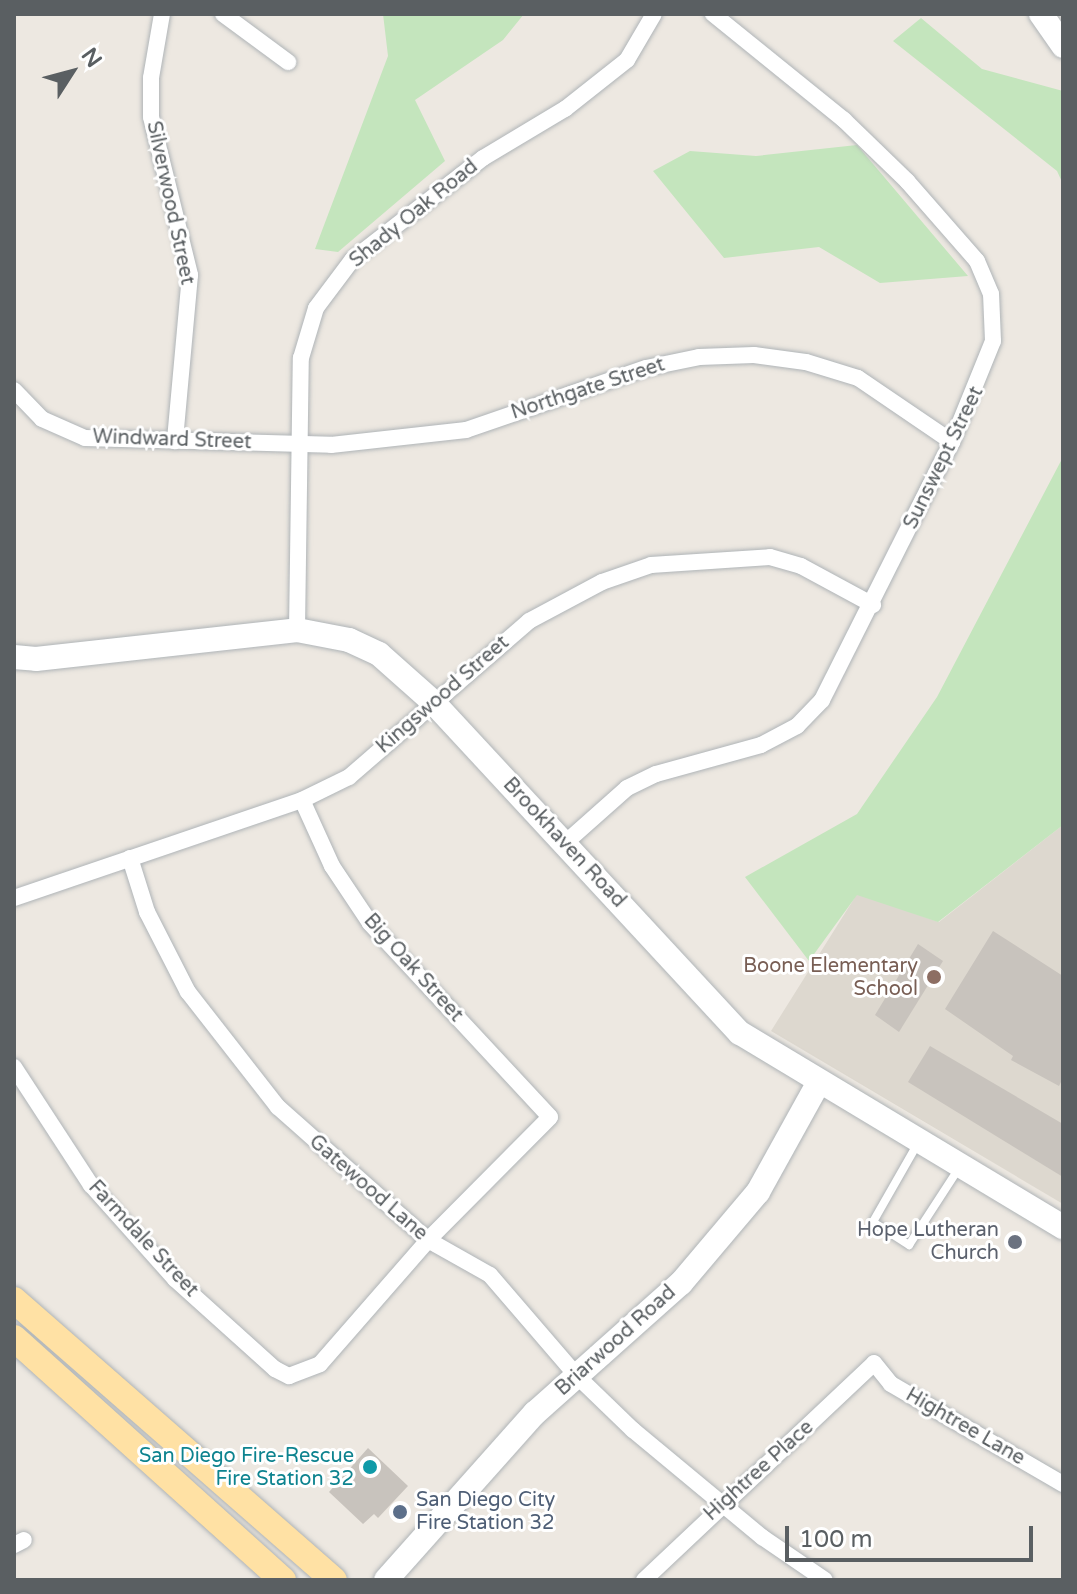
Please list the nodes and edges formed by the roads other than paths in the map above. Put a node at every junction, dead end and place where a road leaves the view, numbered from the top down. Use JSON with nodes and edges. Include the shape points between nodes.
{"nodes":[{"id":1,"x":162,"y":14,"type":"edge"},
{"id":2,"x":223,"y":14,"type":"edge"},
{"id":3,"x":654,"y":14,"type":"edge"},
{"id":4,"x":713,"y":14,"type":"edge"},
{"id":5,"x":1041,"y":14,"type":"edge"},
{"id":6,"x":1063,"y":46,"type":"edge"},
{"id":7,"x":288,"y":62,"type":"dead end"},
{"id":8,"x":14,"y":390,"type":"edge"},
{"id":9,"x":175,"y":441,"type":"junction"},
{"id":10,"x":952,"y":442,"type":"junction"},
{"id":11,"x":299,"y":443,"type":"junction"},
{"id":12,"x":873,"y":605,"type":"junction"},
{"id":13,"x":297,"y":630,"type":"junction"},
{"id":14,"x":14,"y":657,"type":"edge"},
{"id":15,"x":433,"y":702,"type":"junction"},
{"id":16,"x":302,"y":800,"type":"junction"},
{"id":17,"x":564,"y":844,"type":"junction"},
{"id":18,"x":130,"y":858,"type":"junction"},
{"id":19,"x":14,"y":898,"type":"edge"},
{"id":20,"x":14,"y":1067,"type":"edge"},
{"id":21,"x":819,"y":1082,"type":"junction"},
{"id":22,"x":918,"y":1143,"type":"junction"},
{"id":23,"x":960,"y":1167,"type":"junction"},
{"id":24,"x":1063,"y":1227,"type":"edge"},
{"id":25,"x":428,"y":1240,"type":"junction"},
{"id":26,"x":14,"y":1300,"type":"edge"},
{"id":27,"x":14,"y":1338,"type":"edge"},
{"id":28,"x":874,"y":1363,"type":"joint"},
{"id":29,"x":576,"y":1375,"type":"junction"},
{"id":30,"x":1063,"y":1484,"type":"edge"},
{"id":31,"x":722,"y":1504,"type":"junction"},
{"id":32,"x":283,"y":1580,"type":"edge"},
{"id":33,"x":334,"y":1580,"type":"edge"},
{"id":34,"x":386,"y":1580,"type":"edge"},
{"id":35,"x":644,"y":1580,"type":"edge"},
{"id":36,"x":825,"y":1580,"type":"edge"}],
"edges":[{"from":1,"to":9,"type":"street","name":"Silverwood Street","via":[[151,78],[151,117],[190,275]]},
{"from":2,"to":7,"type":"street"},
{"from":3,"to":11,"type":"street","name":"Shady Oak Road","via":[[627,60],[565,109],[483,158],[352,260],[316,308],[301,358]]},
{"from":4,"to":10,"type":"street","name":"Sunswept Street","via":[[844,120],[977,261],[991,294],[993,341]]},
{"from":5,"to":6,"type":"street"},
{"from":8,"to":9,"type":"street","name":"Windward Street","via":[[42,419],[70,433]]},
{"from":9,"to":11,"type":"street","name":"Windward Street"},
{"from":10,"to":11,"type":"street","name":"Northgate Street","via":[[858,378],[806,362],[726,355],[646,368],[466,430],[377,441]]},
{"from":10,"to":12,"type":"street","name":"Sunswept Street"},
{"from":11,"to":13,"type":"street","name":"Shady Oak Road"},
{"from":12,"to":15,"type":"street","name":"Kingswood Street","via":[[801,566],[770,557],[651,565],[602,582],[529,621]]},
{"from":12,"to":17,"type":"street","name":"Sunswept Street","via":[[836,682],[797,726],[761,745],[656,774],[627,788]]},
{"from":13,"to":14,"type":"street","name":"Brookhaven Road","via":[[36,659]]},
{"from":13,"to":15,"type":"street","name":"Brookhaven Road","via":[[349,640],[379,654]]},
{"from":15,"to":16,"type":"street","name":"Kingswood Street","via":[[349,777]]},
{"from":15,"to":17,"type":"street","name":"Brookhaven Road"},
{"from":16,"to":18,"type":"street","name":"Kingswood Street"},
{"from":16,"to":25,"type":"street","name":"Big Oak Street","via":[[332,866],[370,923],[550,1117]]},
{"from":17,"to":21,"type":"street","name":"Brookhaven Road","via":[[740,1033]]},
{"from":18,"to":19,"type":"street","name":"Kingswood Street"},
{"from":18,"to":25,"type":"street","name":"Gatewood Lane","via":[[147,912],[188,992],[249,1074],[296,1126]]},
{"from":20,"to":25,"type":"street","name":"Farmdale Street","via":[[67,1152],[143,1245],[275,1369],[289,1376],[320,1364]]},
{"from":21,"to":22,"type":"street","name":"Brookhaven Road"},
{"from":21,"to":29,"type":"street","name":"Briarwood Road","via":[[758,1192],[681,1283]]},
{"from":22,"to":23,"type":"street","name":"Brookhaven Road"},
{"from":22,"to":23,"type":"lane","via":[[873,1222],[909,1245]]},
{"from":23,"to":24,"type":"street","name":"Brookhaven Road"},
{"from":25,"to":29,"type":"street","name":"Gatewood Lane","via":[[490,1275]]},
{"from":26,"to":33,"type":"main road"},
{"from":27,"to":32,"type":"main road"},
{"from":28,"to":30,"type":"street","name":"Hightree Lane","via":[[891,1384]]},
{"from":28,"to":31,"type":"street","name":"Hightree Place"},
{"from":29,"to":31,"type":"street","name":"Gatewood Lane"},
{"from":29,"to":34,"type":"street","name":"Briarwood Road"},
{"from":31,"to":35,"type":"street","name":"Hightree Place"},
{"from":31,"to":36,"type":"street","name":"Gatewood Lane"}]}
